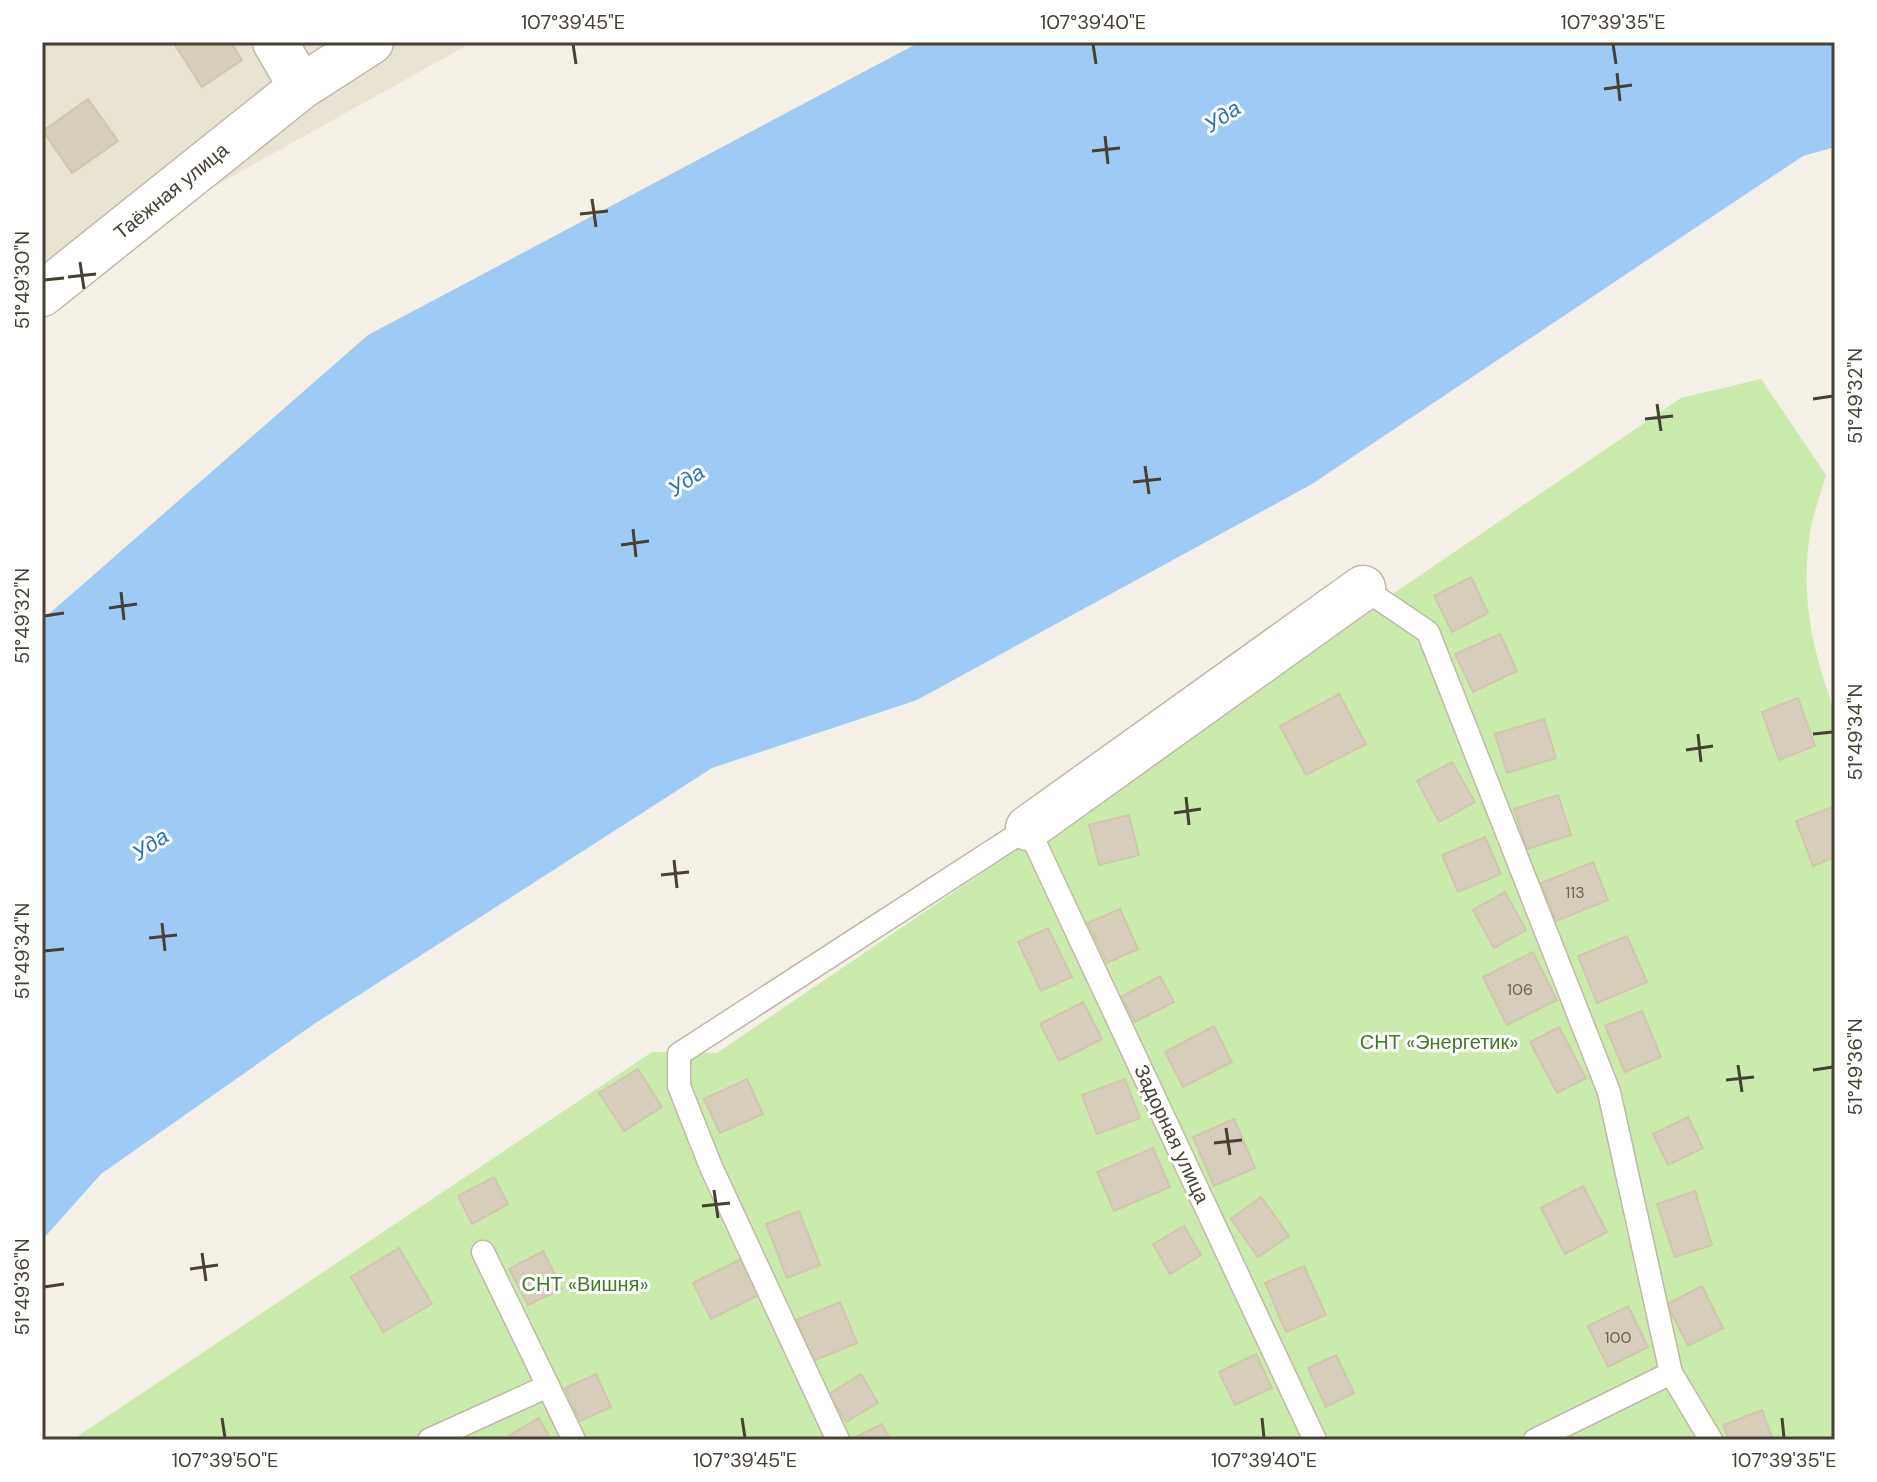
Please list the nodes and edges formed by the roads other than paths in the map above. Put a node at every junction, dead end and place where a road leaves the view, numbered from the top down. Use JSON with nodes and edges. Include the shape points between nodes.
{"nodes":[{"id":1,"x":275,"y":42,"type":"edge"},
{"id":2,"x":371,"y":42,"type":"edge"},
{"id":3,"x":301,"y":87,"type":"junction"},
{"id":4,"x":42,"y":294,"type":"edge"},
{"id":5,"x":1363,"y":588,"type":"joint"},
{"id":6,"x":1028,"y":828,"type":"junction"},
{"id":7,"x":483,"y":1252,"type":"dead end"},
{"id":8,"x":1671,"y":1373,"type":"junction"},
{"id":9,"x":548,"y":1386,"type":"junction"},
{"id":10,"x":429,"y":1440,"type":"edge"},
{"id":11,"x":574,"y":1440,"type":"edge"},
{"id":12,"x":838,"y":1440,"type":"edge"},
{"id":13,"x":1315,"y":1440,"type":"edge"},
{"id":14,"x":1535,"y":1440,"type":"edge"},
{"id":15,"x":1711,"y":1440,"type":"edge"}],
"edges":[{"from":1,"to":3,"type":"street"},
{"from":2,"to":3,"type":"street","name":"Таёжная улица"},
{"from":3,"to":4,"type":"street","name":"Таёжная улица"},
{"from":5,"to":6,"type":"street"},
{"from":5,"to":8,"type":"lane","via":[[1428,632],[1609,1092]]},
{"from":6,"to":12,"type":"lane","via":[[679,1054],[679,1086],[711,1167]]},
{"from":6,"to":13,"type":"lane","name":"Задорная улица"},
{"from":7,"to":9,"type":"lane"},
{"from":8,"to":14,"type":"lane"},
{"from":8,"to":15,"type":"lane"},
{"from":9,"to":10,"type":"lane"},
{"from":9,"to":11,"type":"lane"}]}
